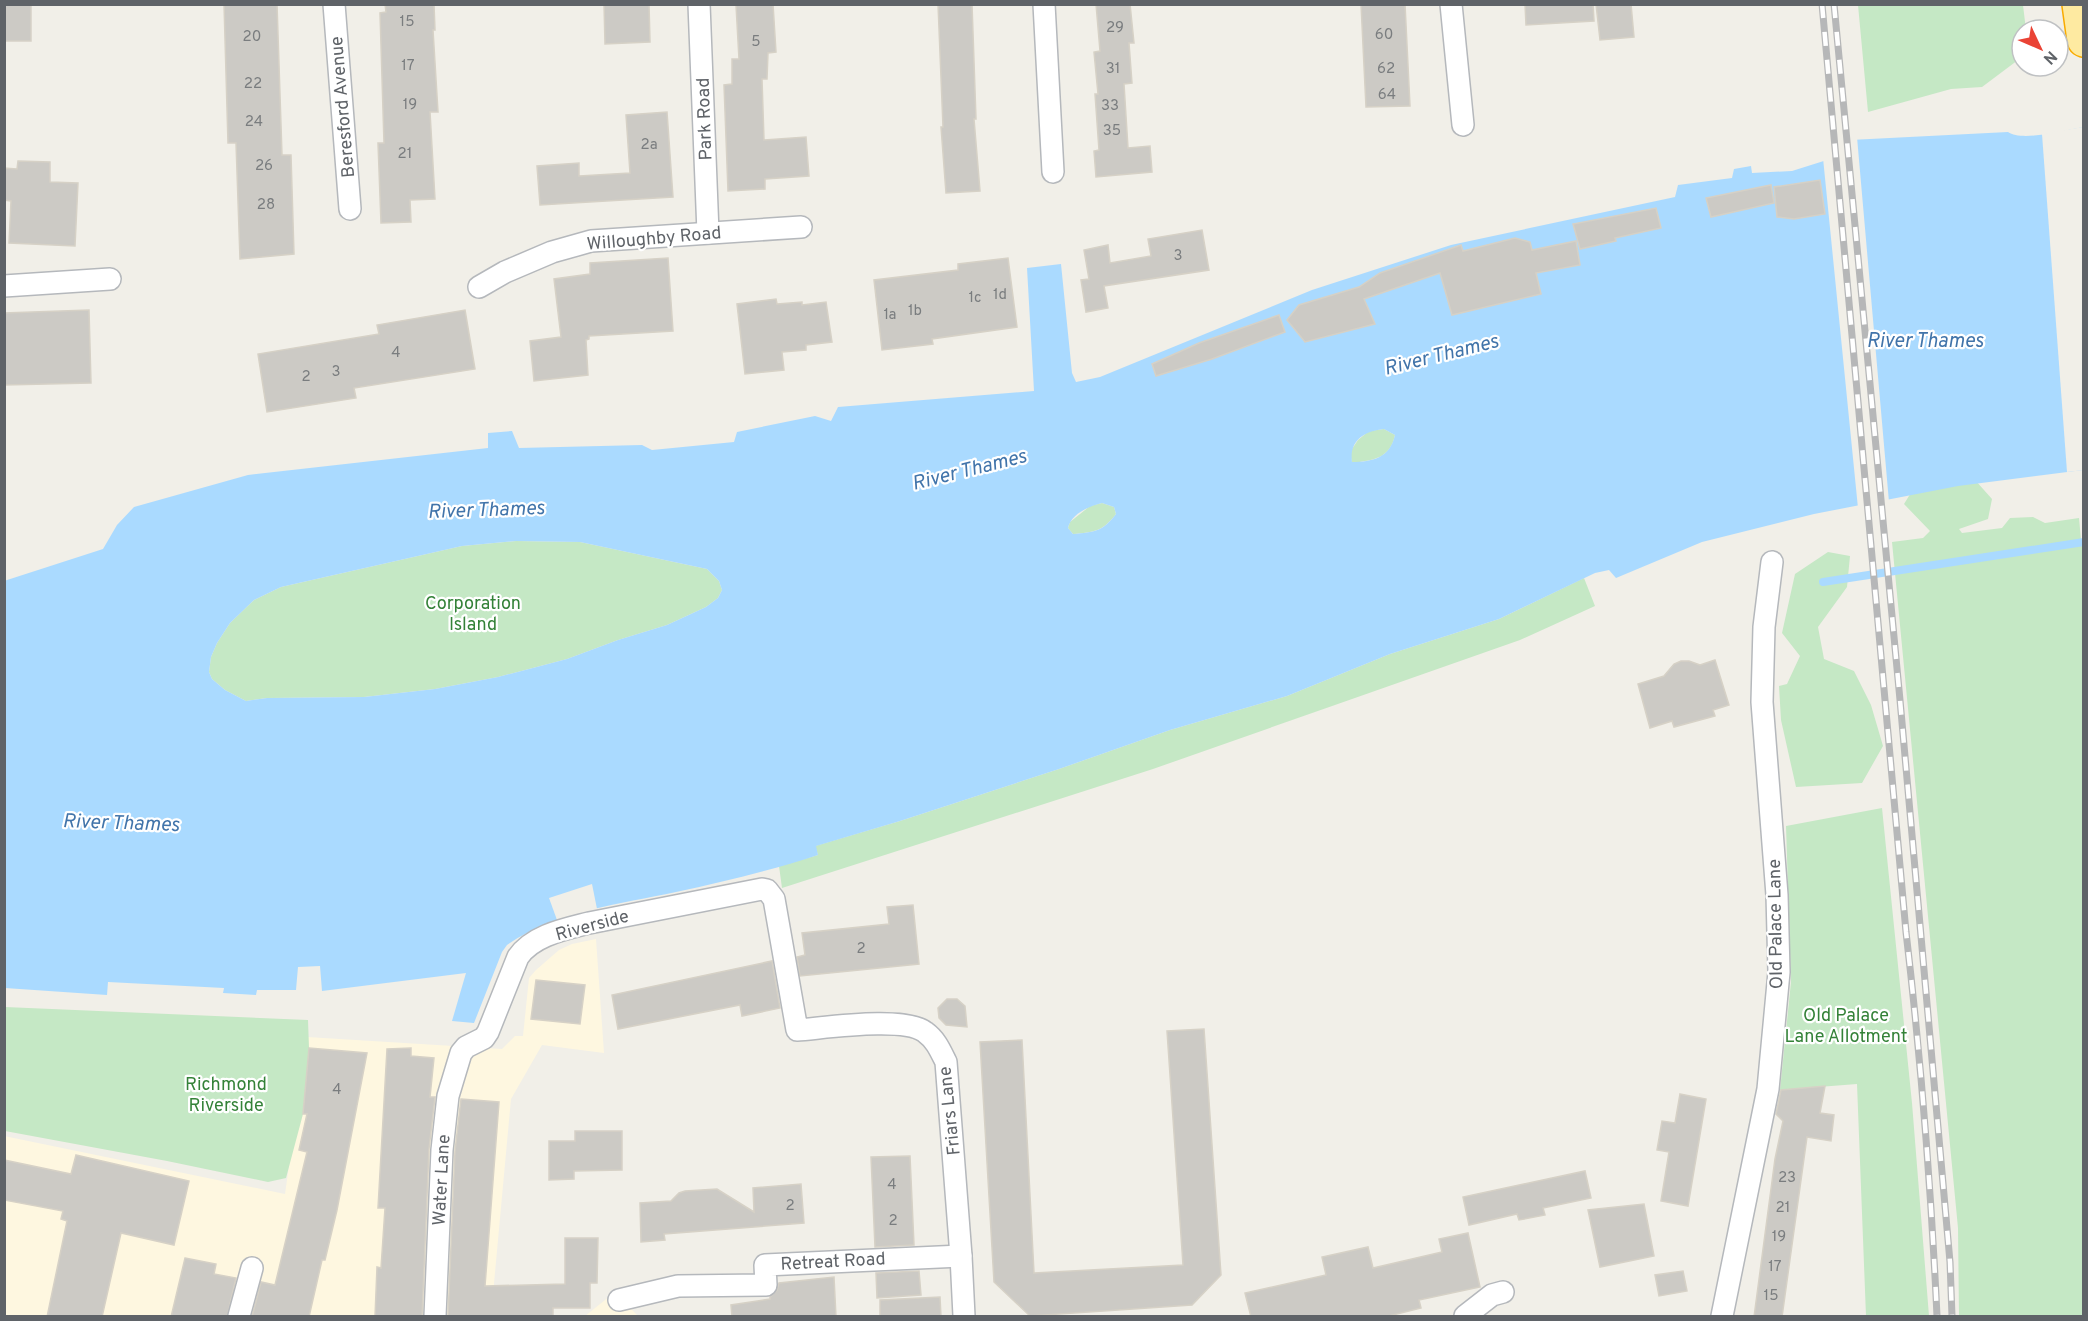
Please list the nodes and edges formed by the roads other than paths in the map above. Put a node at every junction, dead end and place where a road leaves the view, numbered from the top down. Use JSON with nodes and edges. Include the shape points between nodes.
{"nodes":[{"id":1,"x":333,"y":4,"type":"edge"},
{"id":2,"x":699,"y":4,"type":"edge"},
{"id":3,"x":1044,"y":4,"type":"edge"},
{"id":4,"x":1451,"y":4,"type":"edge"},
{"id":5,"x":2079,"y":4,"type":"edge"},
{"id":6,"x":2084,"y":40,"type":"edge"},
{"id":7,"x":1463,"y":125,"type":"dead end"},
{"id":8,"x":1053,"y":172,"type":"dead end"},
{"id":9,"x":350,"y":209,"type":"dead end"},
{"id":10,"x":801,"y":227,"type":"dead end"},
{"id":11,"x":708,"y":233,"type":"junction"},
{"id":12,"x":110,"y":279,"type":"dead end"},
{"id":13,"x":4,"y":286,"type":"edge"},
{"id":14,"x":479,"y":286,"type":"dead end"},
{"id":15,"x":1772,"y":562,"type":"dead end"},
{"id":16,"x":774,"y":899,"type":"joint"},
{"id":17,"x":466,"y":1047,"type":"joint"},
{"id":18,"x":962,"y":1256,"type":"junction"},
{"id":19,"x":252,"y":1268,"type":"dead end"},
{"id":20,"x":1503,"y":1292,"type":"dead end"},
{"id":21,"x":619,"y":1300,"type":"dead end"},
{"id":22,"x":239,"y":1317,"type":"edge"},
{"id":23,"x":435,"y":1317,"type":"edge"},
{"id":24,"x":964,"y":1317,"type":"edge"},
{"id":25,"x":1465,"y":1317,"type":"edge"},
{"id":26,"x":1722,"y":1317,"type":"edge"}],
"edges":[{"from":1,"to":9,"type":"street","name":"Beresford Avenue"},
{"from":2,"to":11,"type":"street","name":"Park Road"},
{"from":3,"to":8,"type":"street"},
{"from":4,"to":7,"type":"street"},
{"from":5,"to":6,"type":"highway"},
{"from":10,"to":11,"type":"street","name":"Willoughby Road"},
{"from":11,"to":14,"type":"street","name":"Willoughby Road","via":[[591,241],[552,252]]},
{"from":12,"to":13,"type":"street"},
{"from":15,"to":26,"type":"street","name":"Old Palace Lane","via":[[1764,627],[1762,702],[1779,972],[1768,1089]]},
{"from":16,"to":17,"type":"street","name":"Riverside","via":[[762,889],[589,922],[536,941],[518,957],[488,1032]]},
{"from":16,"to":18,"type":"street","name":"Friars Lane","via":[[797,1030],[889,1022],[923,1030],[937,1043],[946,1062]]},
{"from":17,"to":23,"type":"street","name":"Water Lane","via":[[458,1059],[444,1123]]},
{"from":18,"to":21,"type":"street","name":"Retreat Road","via":[[765,1265],[766,1285],[678,1286]]},
{"from":18,"to":24,"type":"street","name":"Friars Lane"},
{"from":19,"to":22,"type":"street"},
{"from":20,"to":25,"type":"street","via":[[1492,1295]]}]}
